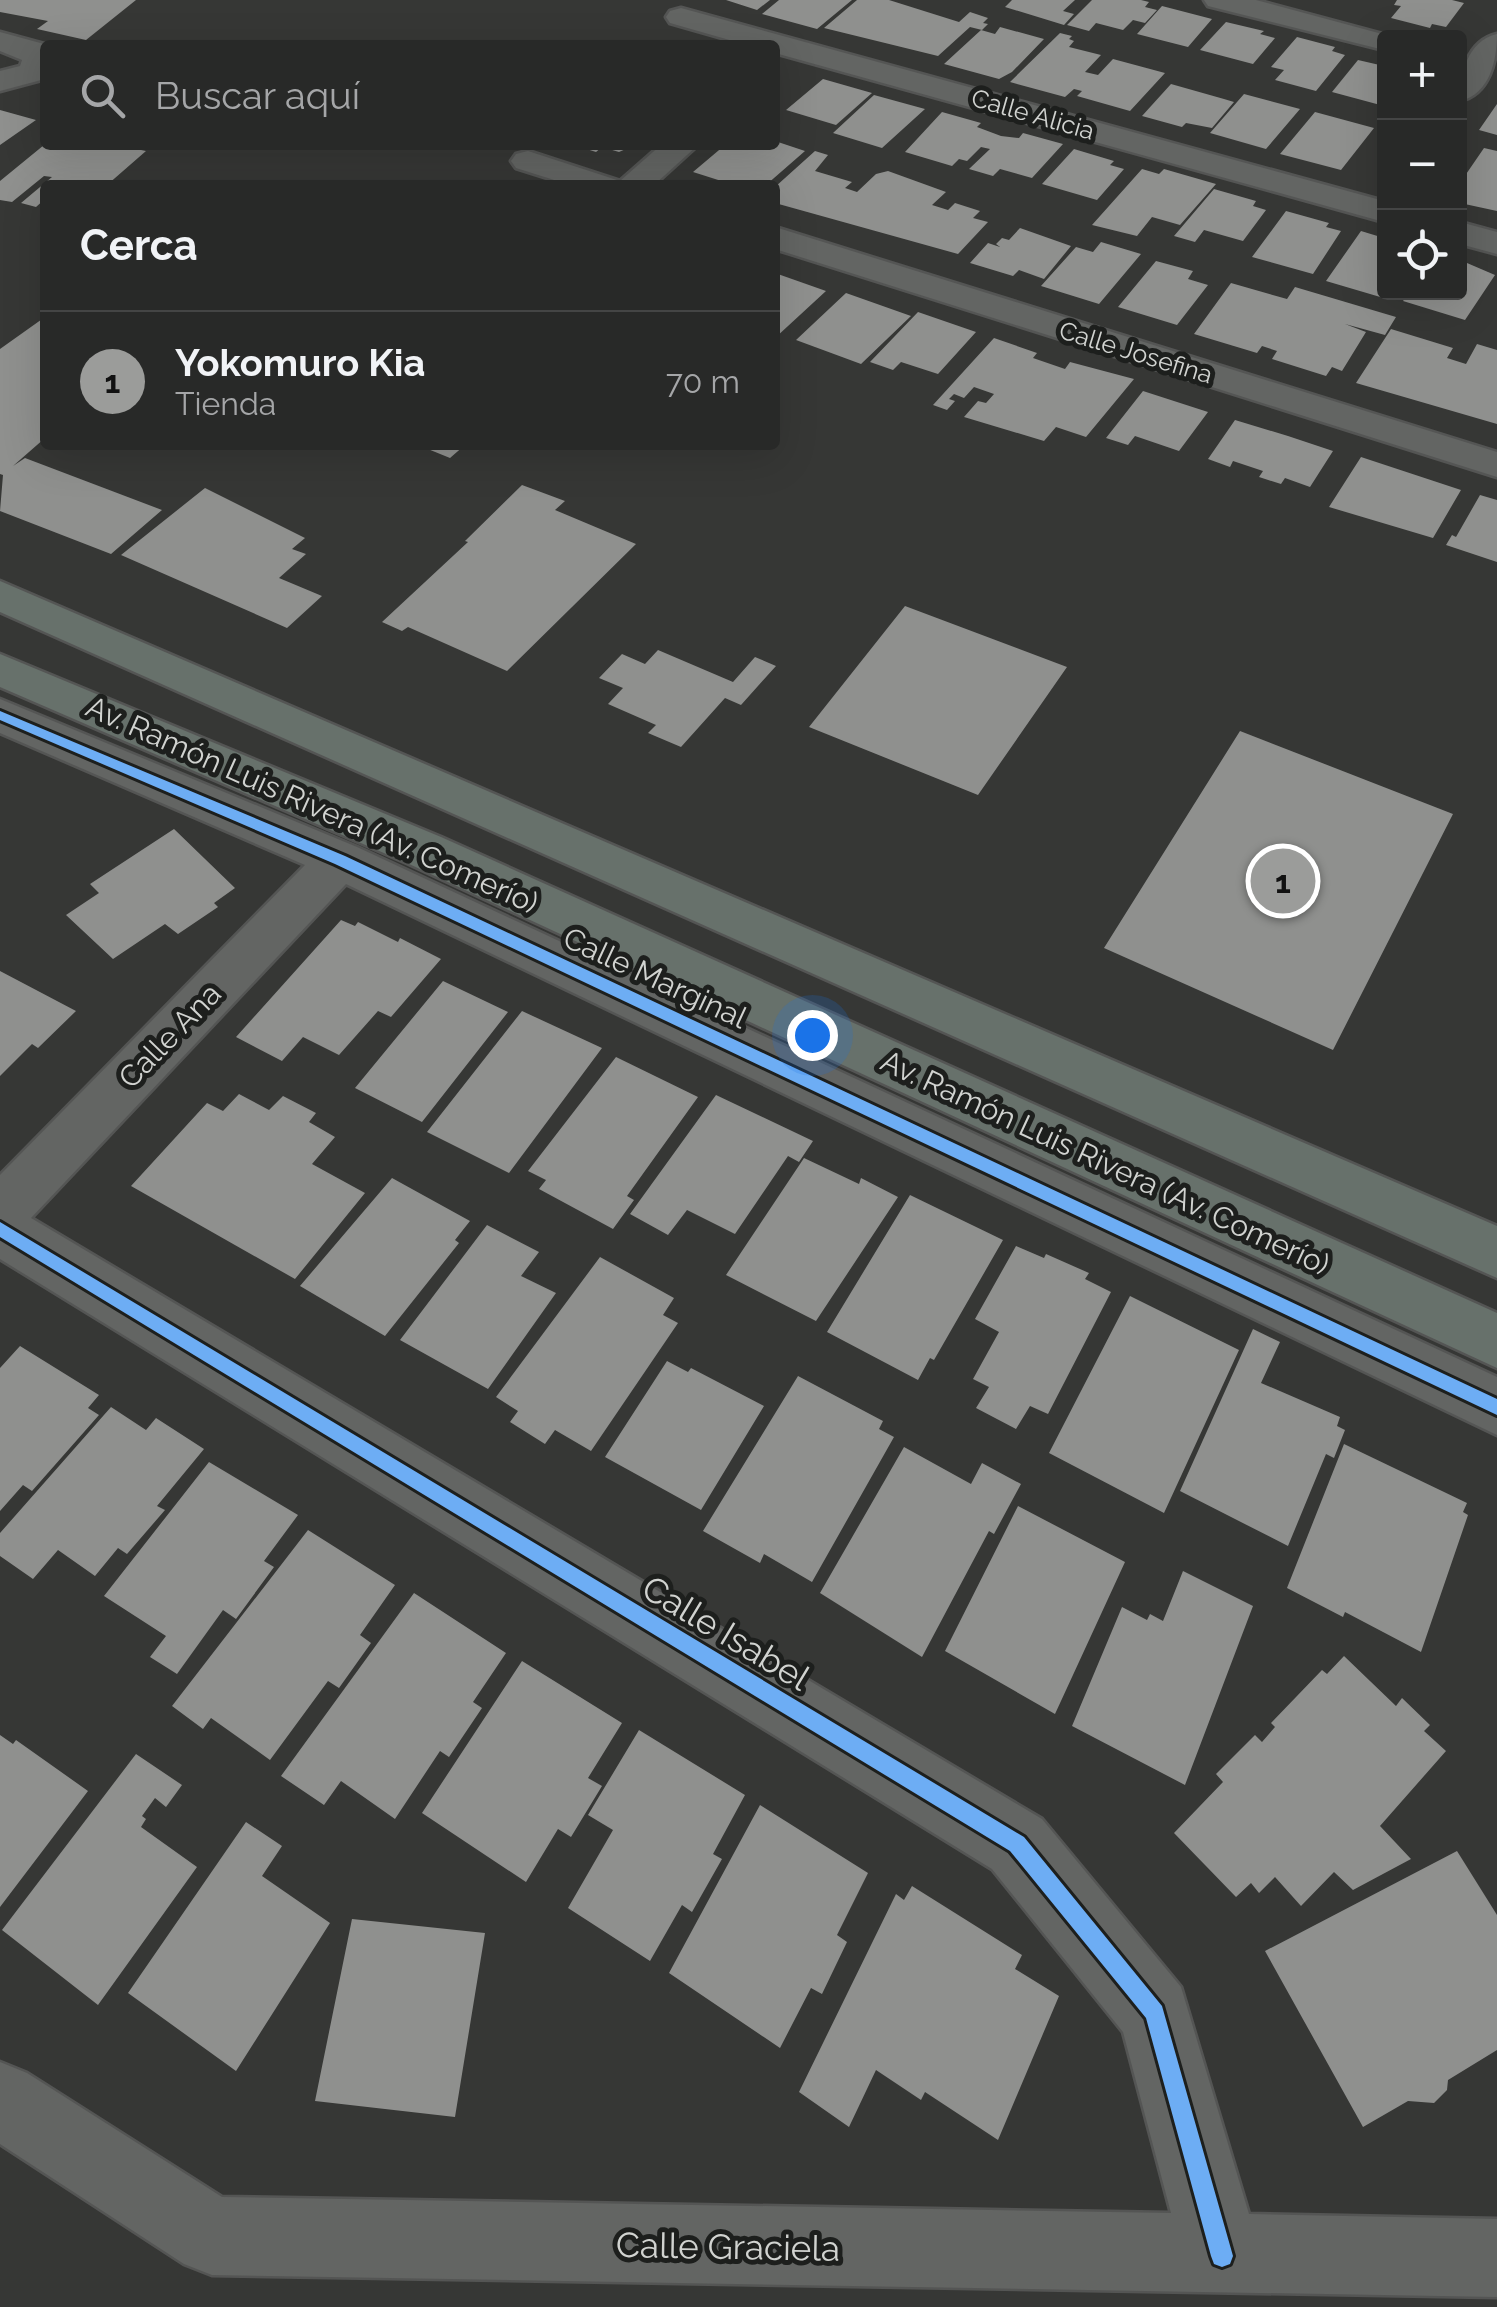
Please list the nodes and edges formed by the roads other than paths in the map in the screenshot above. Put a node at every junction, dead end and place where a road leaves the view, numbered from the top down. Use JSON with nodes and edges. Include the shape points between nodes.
{"nodes":[{"id":1,"x":1220,"y":0,"type":"edge"},
{"id":2,"x":681,"y":17,"type":"dead end"},
{"id":3,"x":1377,"y":39,"type":"edge"},
{"id":4,"x":741,"y":40,"type":"edge"},
{"id":5,"x":0,"y":41,"type":"edge"},
{"id":6,"x":785,"y":57,"type":"edge"},
{"id":7,"x":0,"y":80,"type":"edge"},
{"id":8,"x":675,"y":150,"type":"edge"},
{"id":9,"x":528,"y":161,"type":"dead end"},
{"id":10,"x":589,"y":180,"type":"edge"},
{"id":11,"x":640,"y":180,"type":"edge"},
{"id":12,"x":1377,"y":205,"type":"edge"},
{"id":13,"x":1467,"y":235,"type":"edge"},
{"id":14,"x":780,"y":240,"type":"edge"},
{"id":15,"x":1497,"y":243,"type":"edge"},
{"id":16,"x":1497,"y":466,"type":"edge"},
{"id":17,"x":0,"y":595,"type":"edge"},
{"id":18,"x":0,"y":670,"type":"edge"},
{"id":19,"x":0,"y":715,"type":"edge"},
{"id":20,"x":340,"y":860,"type":"junction"},
{"id":21,"x":1381,"y":1200,"type":"junction"},
{"id":22,"x":0,"y":1213,"type":"edge"},
{"id":23,"x":0,"y":1230,"type":"edge"},
{"id":24,"x":1497,"y":1239,"type":"edge"},
{"id":25,"x":1497,"y":1252,"type":"edge"},
{"id":26,"x":1497,"y":1341,"type":"edge"},
{"id":27,"x":1497,"y":1407,"type":"edge"},
{"id":28,"x":0,"y":2100,"type":"edge"},
{"id":29,"x":1222,"y":2256,"type":"junction"},
{"id":30,"x":1497,"y":2258,"type":"edge"}],
"edges":[{"from":1,"to":3,"type":"street"},
{"from":2,"to":4,"type":"street","name":"Calle Alicia"},
{"from":5,"to":7,"type":"street","via":[[32,51],[38,60],[34,72]]},
{"from":6,"to":12,"type":"street","name":"Calle Alicia"},
{"from":8,"to":11,"type":"street"},
{"from":9,"to":10,"type":"street"},
{"from":13,"to":15,"type":"street"},
{"from":14,"to":16,"type":"street","name":"Calle Josefina"},
{"from":17,"to":21,"type":"main road"},
{"from":18,"to":26,"type":"main road","name":"Av. Ramón Luis Rivera (Av. Comerío)","via":[[424,850]]},
{"from":19,"to":20,"type":"street","name":"Calle Marginal"},
{"from":20,"to":22,"type":"street","name":"Calle Ana"},
{"from":20,"to":27,"type":"street","name":"Calle Marginal"},
{"from":21,"to":24,"type":"street"},
{"from":21,"to":25,"type":"main road"},
{"from":23,"to":29,"type":"street","name":"Calle Isabel","via":[[1018,1844],[1155,2013]]},
{"from":28,"to":29,"type":"street","name":"Calle Graciela","via":[[212,2236]]},
{"from":29,"to":30,"type":"street","name":"Calle Graciela"}]}
